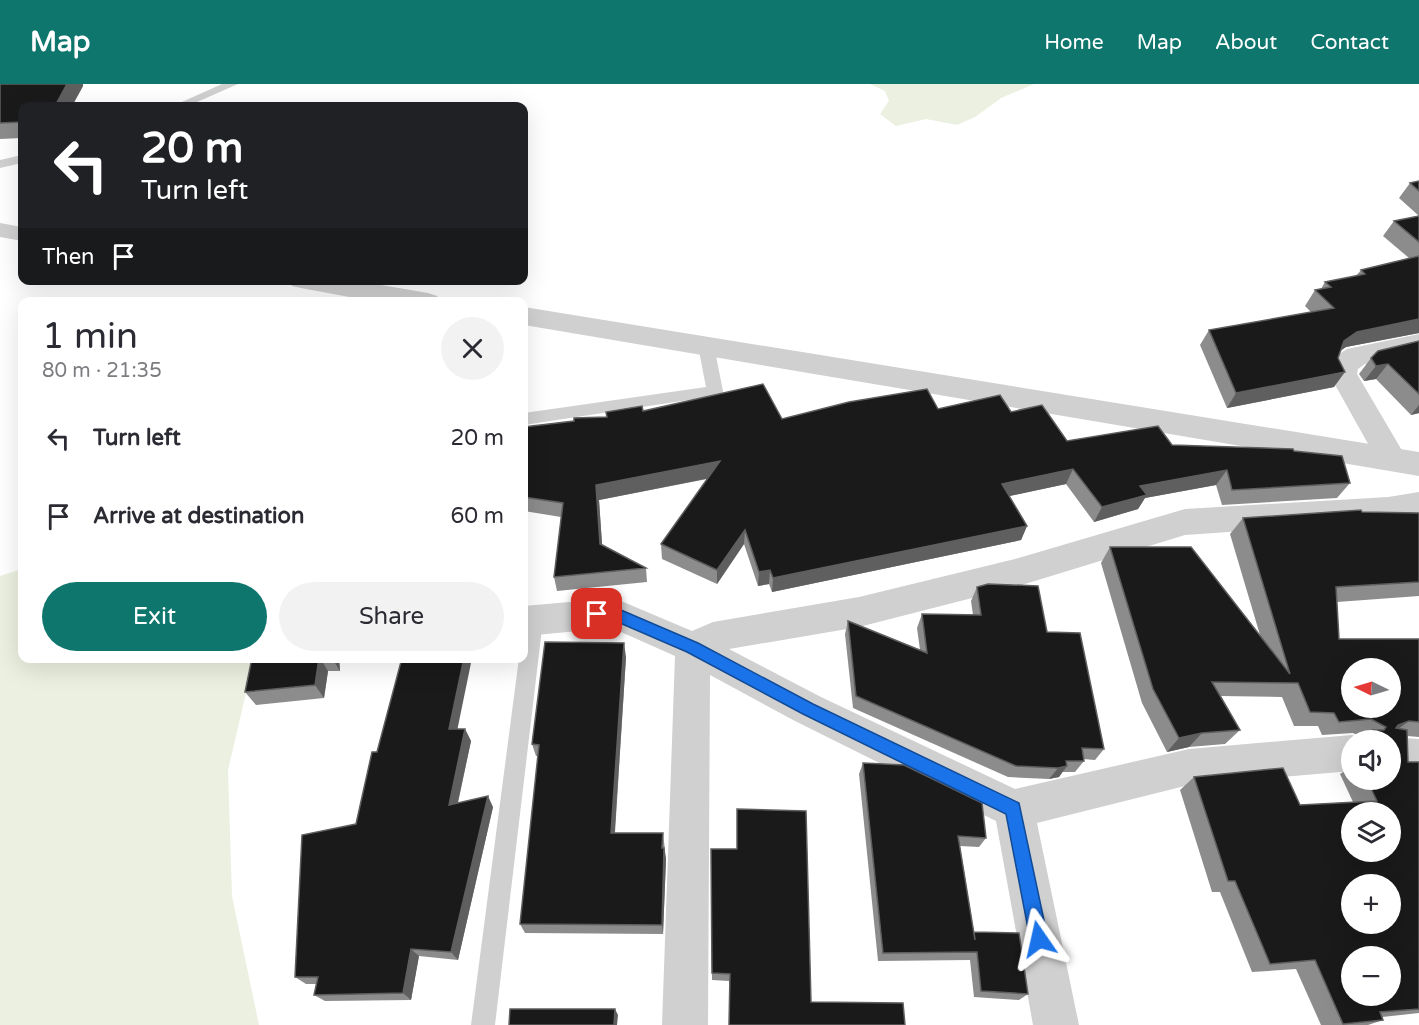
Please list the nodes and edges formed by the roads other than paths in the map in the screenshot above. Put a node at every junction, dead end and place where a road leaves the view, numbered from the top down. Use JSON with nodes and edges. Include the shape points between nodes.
{"nodes":[{"id":1,"x":232,"y":84,"type":"edge"},
{"id":2,"x":189,"y":102,"type":"edge"},
{"id":3,"x":18,"y":160,"type":"edge"},
{"id":4,"x":0,"y":164,"type":"edge"},
{"id":5,"x":0,"y":231,"type":"edge"},
{"id":6,"x":18,"y":233,"type":"edge"},
{"id":7,"x":330,"y":285,"type":"edge"},
{"id":8,"x":399,"y":297,"type":"edge"},
{"id":9,"x":528,"y":317,"type":"edge"},
{"id":10,"x":1419,"y":343,"type":"edge"},
{"id":11,"x":706,"y":346,"type":"junction"},
{"id":12,"x":528,"y":418,"type":"edge"},
{"id":13,"x":1405,"y":462,"type":"edge"},
{"id":14,"x":1419,"y":504,"type":"edge"},
{"id":15,"x":529,"y":620,"type":"edge"},
{"id":16,"x":693,"y":648,"type":"junction"},
{"id":17,"x":524,"y":663,"type":"edge"},
{"id":18,"x":1341,"y":754,"type":"edge"},
{"id":19,"x":1401,"y":756,"type":"edge"},
{"id":20,"x":1419,"y":757,"type":"edge"},
{"id":21,"x":1014,"y":809,"type":"junction"},
{"id":22,"x":483,"y":1025,"type":"edge"},
{"id":23,"x":685,"y":1025,"type":"edge"},
{"id":24,"x":1056,"y":1025,"type":"edge"}],
"edges":[{"from":1,"to":2,"type":"lane"},
{"from":3,"to":4,"type":"lane"},
{"from":5,"to":6,"type":"street"},
{"from":7,"to":8,"type":"street"},
{"from":9,"to":11,"type":"street"},
{"from":10,"to":13,"type":"street","via":[[1357,356],[1345,364],[1343,374]]},
{"from":11,"to":12,"type":"lane","via":[[715,391]]},
{"from":11,"to":13,"type":"street"},
{"from":14,"to":16,"type":"street","via":[[1185,522],[1014,573],[859,612],[713,637]]},
{"from":15,"to":16,"type":"street","via":[[614,614]]},
{"from":16,"to":21,"type":"street"},
{"from":16,"to":23,"type":"street"},
{"from":17,"to":22,"type":"lane"},
{"from":18,"to":21,"type":"street","via":[[1189,767]]},
{"from":19,"to":20,"type":"street"},
{"from":21,"to":24,"type":"street"}]}
